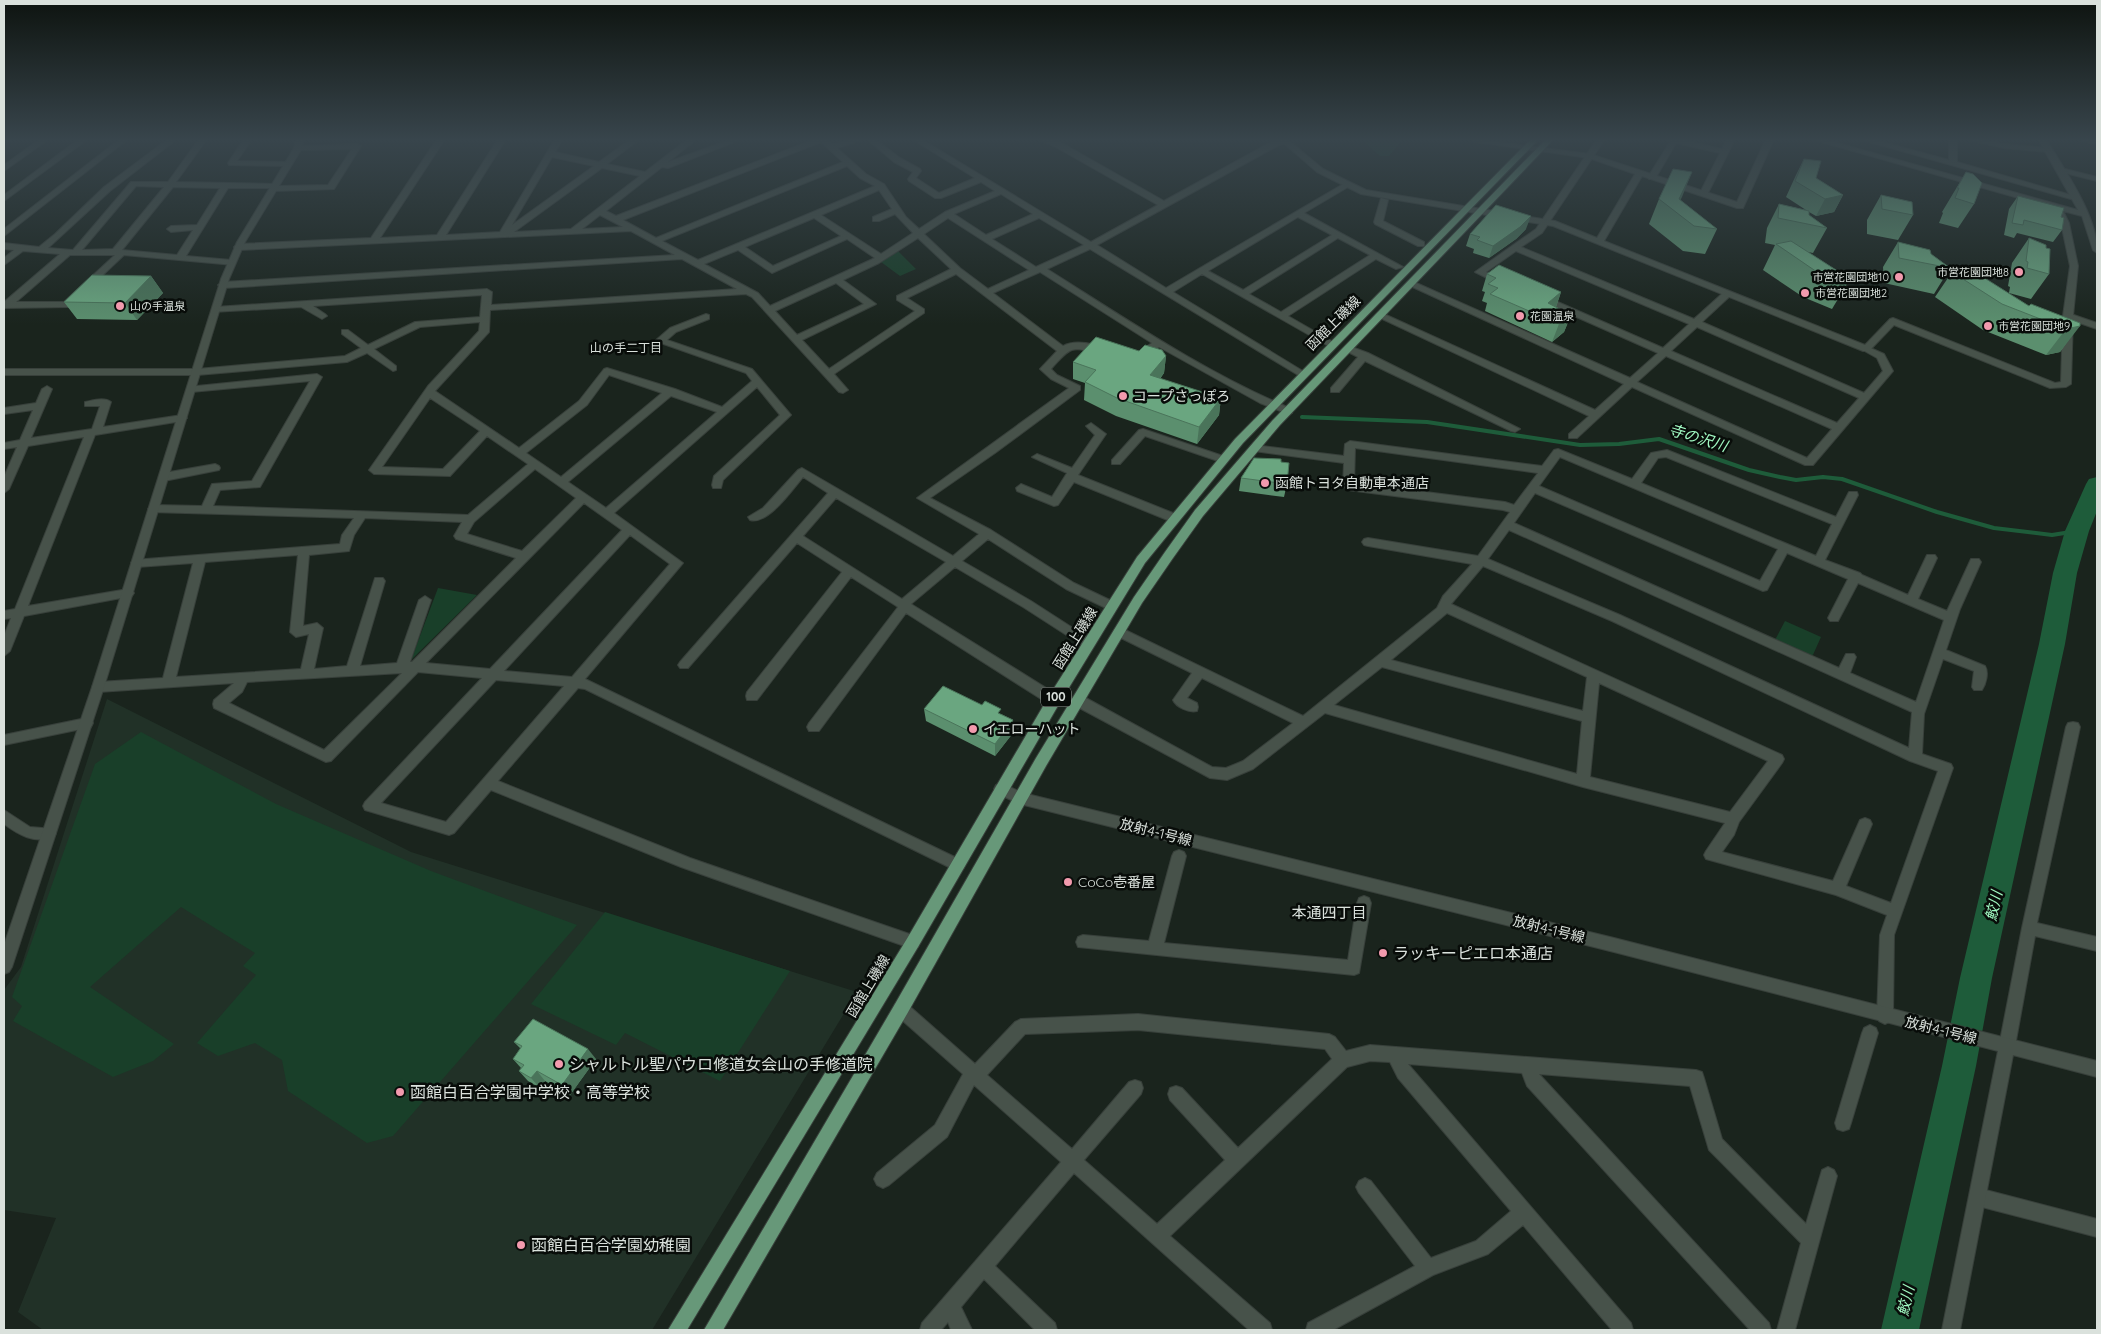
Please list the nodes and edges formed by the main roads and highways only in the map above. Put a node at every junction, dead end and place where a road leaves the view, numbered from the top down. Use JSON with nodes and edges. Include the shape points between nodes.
{"nodes":[{"id":1,"x":1475,"y":201,"type":"edge"},
{"id":2,"x":1487,"y":201,"type":"edge"},
{"id":3,"x":677,"y":1330,"type":"edge"},
{"id":4,"x":713,"y":1330,"type":"edge"}],
"edges":[{"from":1,"to":3,"type":"main road","name":"函館上磯線","number":"100","via":[[1222,459],[1141,560]]},
{"from":2,"to":4,"type":"main road","name":"函館上磯線","number":"100","via":[[1254,448],[1199,513],[1138,600]]}]}
